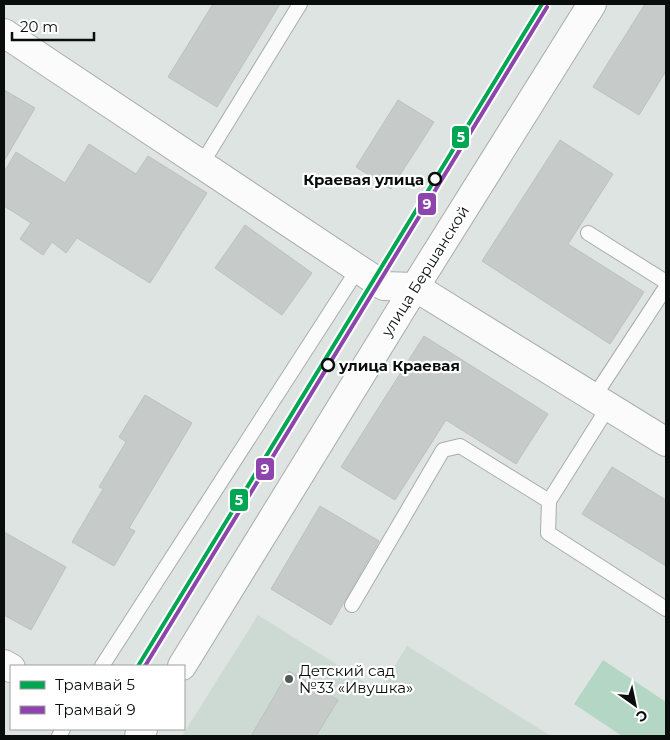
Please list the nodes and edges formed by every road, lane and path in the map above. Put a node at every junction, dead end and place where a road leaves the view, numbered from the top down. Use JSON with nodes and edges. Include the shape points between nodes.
{"nodes":[{"id":1,"x":300,"y":4,"type":"edge"},
{"id":2,"x":592,"y":4,"type":"edge"},
{"id":3,"x":4,"y":33,"type":"edge"},
{"id":4,"x":201,"y":165,"type":"junction"},
{"id":5,"x":588,"y":233,"type":"dead end"},
{"id":6,"x":358,"y":269,"type":"junction"},
{"id":7,"x":666,"y":282,"type":"edge"},
{"id":8,"x":415,"y":287,"type":"junction"},
{"id":9,"x":666,"y":287,"type":"edge"},
{"id":10,"x":602,"y":401,"type":"junction"},
{"id":11,"x":666,"y":442,"type":"edge"},
{"id":12,"x":549,"y":501,"type":"junction"},
{"id":13,"x":352,"y":605,"type":"dead end"},
{"id":14,"x":666,"y":609,"type":"edge"},
{"id":15,"x":103,"y":665,"type":"edge"},
{"id":16,"x":183,"y":665,"type":"edge"}],
"edges":[{"from":1,"to":4,"type":"lane"},
{"from":2,"to":8,"type":"street","name":"улица Бершанской"},
{"from":3,"to":4,"type":"street"},
{"from":4,"to":6,"type":"street"},
{"from":5,"to":7,"type":"lane"},
{"from":6,"to":8,"type":"street","via":[[384,286]]},
{"from":6,"to":15,"type":"lane"},
{"from":8,"to":10,"type":"street"},
{"from":8,"to":16,"type":"street","name":"улица Бершанской"},
{"from":9,"to":10,"type":"lane"},
{"from":10,"to":11,"type":"street"},
{"from":10,"to":12,"type":"lane"},
{"from":12,"to":13,"type":"lane","via":[[460,446],[443,450]]},
{"from":12,"to":14,"type":"lane","via":[[548,533]]}]}
